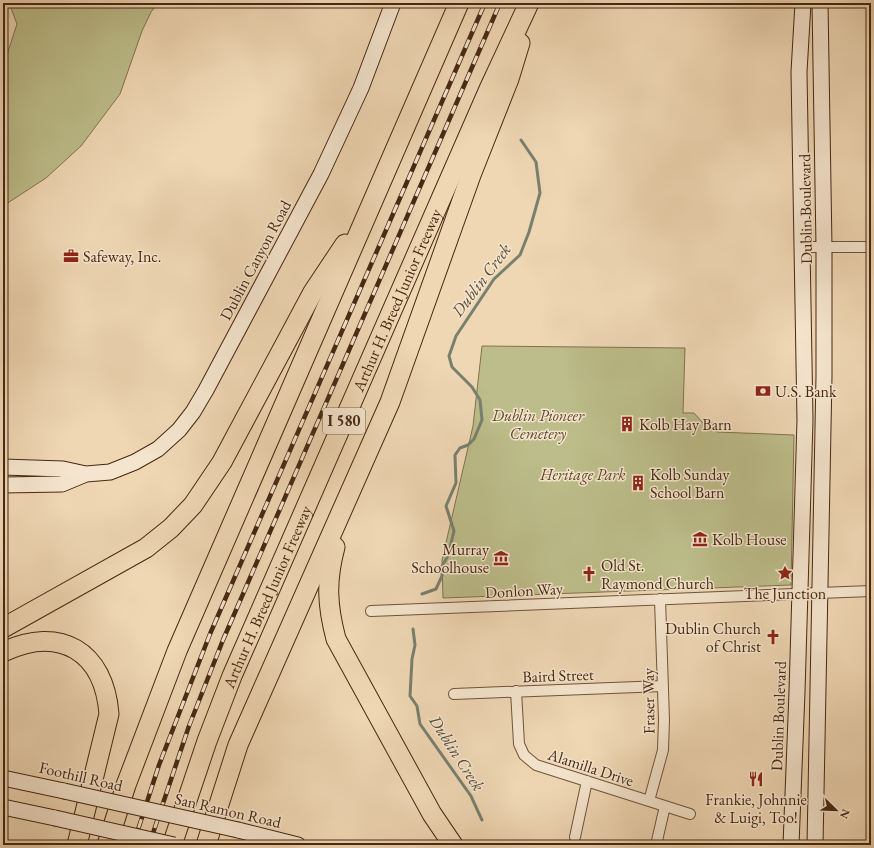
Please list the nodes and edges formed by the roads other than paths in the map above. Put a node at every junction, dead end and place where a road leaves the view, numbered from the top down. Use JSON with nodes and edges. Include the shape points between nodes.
{"nodes":[{"id":1,"x":394,"y":3,"type":"edge"},
{"id":2,"x":459,"y":3,"type":"edge"},
{"id":3,"x":530,"y":3,"type":"edge"},
{"id":4,"x":803,"y":3,"type":"edge"},
{"id":5,"x":820,"y":3,"type":"edge"},
{"id":6,"x":363,"y":223,"type":"junction"},
{"id":7,"x":802,"y":246,"type":"junction"},
{"id":8,"x":824,"y":246,"type":"junction"},
{"id":9,"x":871,"y":247,"type":"edge"},
{"id":10,"x":805,"y":372,"type":"junction"},
{"id":11,"x":823,"y":414,"type":"junction"},
{"id":12,"x":3,"y":467,"type":"edge"},
{"id":13,"x":86,"y":474,"type":"junction"},
{"id":14,"x":3,"y":484,"type":"edge"},
{"id":15,"x":347,"y":500,"type":"junction"},
{"id":16,"x":871,"y":591,"type":"edge"},
{"id":17,"x":800,"y":593,"type":"junction"},
{"id":18,"x":819,"y":593,"type":"junction"},
{"id":19,"x":660,"y":598,"type":"junction"},
{"id":20,"x":371,"y":611,"type":"dead end"},
{"id":21,"x":3,"y":628,"type":"edge"},
{"id":22,"x":3,"y":652,"type":"edge"},
{"id":23,"x":663,"y":686,"type":"junction"},
{"id":24,"x":516,"y":691,"type":"junction"},
{"id":25,"x":454,"y":694,"type":"dead end"},
{"id":26,"x":3,"y":778,"type":"edge"},
{"id":27,"x":587,"y":782,"type":"junction"},
{"id":28,"x":649,"y":801,"type":"junction"},
{"id":29,"x":665,"y":806,"type":"junction"},
{"id":30,"x":3,"y":807,"type":"edge"},
{"id":31,"x":150,"y":811,"type":"joint"},
{"id":32,"x":690,"y":814,"type":"dead end"},
{"id":33,"x":574,"y":837,"type":"dead end"},
{"id":34,"x":77,"y":845,"type":"edge"},
{"id":35,"x":107,"y":845,"type":"edge"},
{"id":36,"x":173,"y":845,"type":"edge"},
{"id":37,"x":206,"y":845,"type":"edge"},
{"id":38,"x":298,"y":845,"type":"edge"},
{"id":39,"x":453,"y":845,"type":"edge"},
{"id":40,"x":656,"y":845,"type":"edge"},
{"id":41,"x":791,"y":845,"type":"edge"},
{"id":42,"x":816,"y":845,"type":"edge"}],
"edges":[{"from":1,"to":13,"type":"street","name":"Dublin Canyon Road","via":[[361,88],[321,174],[193,412],[179,430],[145,457],[110,472]]},
{"from":2,"to":6,"type":"highway"},
{"from":3,"to":15,"type":"highway","via":[[509,79],[471,175],[390,402]]},
{"from":3,"to":36,"type":"highway","name":"Arthur H. Breed Junior Freeway","number":"I 580","via":[[489,89],[232,676],[207,741]]},
{"from":4,"to":7,"type":"street","name":"Dublin Boulevard","via":[[799,72]]},
{"from":5,"to":8,"type":"street","name":"Dublin Boulevard"},
{"from":6,"to":21,"type":"highway","via":[[313,292],[222,462],[193,505],[146,548]]},
{"from":6,"to":35,"type":"highway","via":[[177,651],[126,785]]},
{"from":7,"to":8,"type":"street"},
{"from":7,"to":10,"type":"street","name":"Dublin Boulevard"},
{"from":8,"to":9,"type":"street"},
{"from":8,"to":11,"type":"street","name":"Dublin Boulevard"},
{"from":10,"to":11,"type":"street","via":[[814,375],[814,406]]},
{"from":10,"to":17,"type":"street","name":"Dublin Boulevard"},
{"from":11,"to":18,"type":"street","name":"Dublin Boulevard"},
{"from":12,"to":13,"type":"street","name":"Dublin Canyon Road","via":[[63,469]]},
{"from":13,"to":14,"type":"street","name":"Dublin Canyon Road","via":[[62,484]]},
{"from":15,"to":37,"type":"highway","via":[[238,745]]},
{"from":15,"to":39,"type":"highway","via":[[330,567],[328,592],[330,617],[336,639],[432,814]]},
{"from":16,"to":18,"type":"street","name":"Donlon Way"},
{"from":17,"to":18,"type":"street","name":"Donlon Way"},
{"from":17,"to":19,"type":"street","name":"Donlon Way"},
{"from":17,"to":41,"type":"street","name":"Dublin Boulevard"},
{"from":18,"to":42,"type":"street","name":"Dublin Boulevard"},
{"from":19,"to":20,"type":"street","name":"Donlon Way"},
{"from":19,"to":23,"type":"street","name":"Fraser Way"},
{"from":22,"to":34,"type":"highway","via":[[34,641],[65,644],[79,652],[102,678],[108,696],[109,714]]},
{"from":23,"to":24,"type":"street","name":"Baird Street"},
{"from":23,"to":28,"type":"street","name":"Fraser Way","via":[[663,750]]},
{"from":24,"to":25,"type":"street","name":"Baird Street"},
{"from":24,"to":27,"type":"street","name":"Alamilla Drive","via":[[519,744],[524,755],[536,765]]},
{"from":26,"to":31,"type":"street","name":"Foothill Road","bridge":true},
{"from":27,"to":28,"type":"street","name":"Alamilla Drive"},
{"from":27,"to":33,"type":"street"},
{"from":28,"to":29,"type":"street","name":"Alamilla Drive"},
{"from":29,"to":32,"type":"street","name":"Alamilla Drive"},
{"from":29,"to":40,"type":"street"},
{"from":30,"to":36,"type":"street","bridge":true},
{"from":31,"to":38,"type":"street","name":"San Ramon Road","bridge":true}]}
